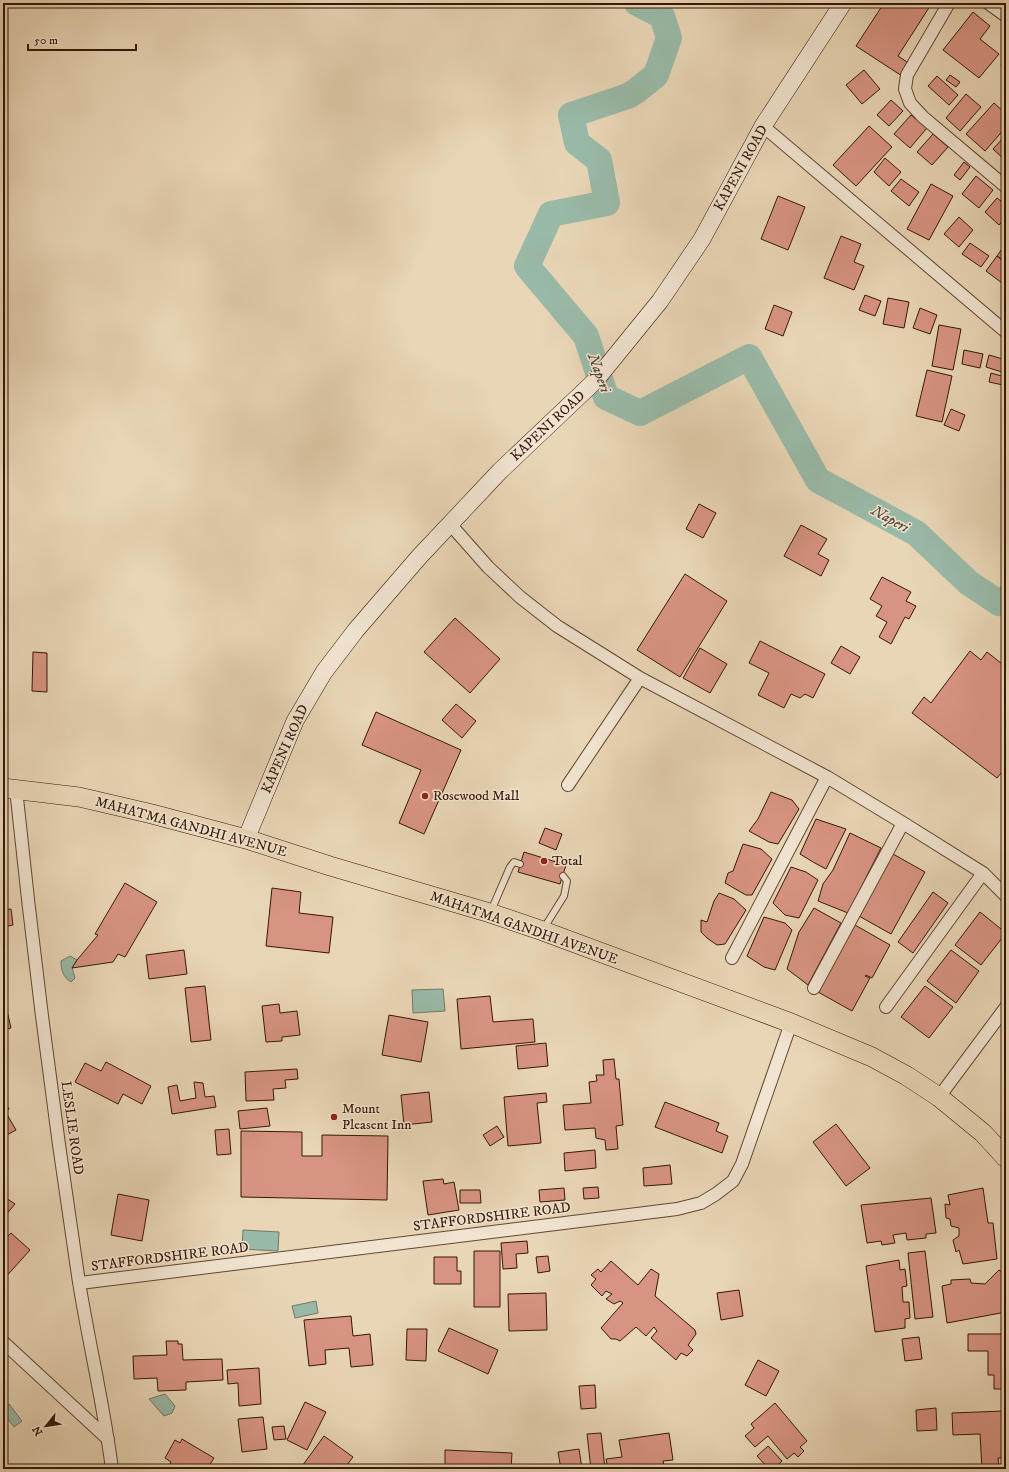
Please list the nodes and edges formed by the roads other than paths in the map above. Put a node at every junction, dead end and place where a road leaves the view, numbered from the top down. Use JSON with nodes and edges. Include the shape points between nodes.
{"nodes":[{"id":1,"x":843,"y":3,"type":"edge"},
{"id":2,"x":948,"y":3,"type":"edge"},
{"id":3,"x":988,"y":3,"type":"edge"},
{"id":4,"x":1006,"y":16,"type":"edge"},
{"id":5,"x":763,"y":126,"type":"junction"},
{"id":6,"x":1006,"y":187,"type":"edge"},
{"id":7,"x":1006,"y":332,"type":"edge"},
{"id":8,"x":450,"y":524,"type":"junction"},
{"id":9,"x":640,"y":678,"type":"junction"},
{"id":10,"x":827,"y":777,"type":"junction"},
{"id":11,"x":568,"y":785,"type":"dead end"},
{"id":12,"x":10,"y":789,"type":"edge"},
{"id":13,"x":904,"y":823,"type":"junction"},
{"id":14,"x":246,"y":839,"type":"junction"},
{"id":15,"x":520,"y":864,"type":"dead end"},
{"id":16,"x":983,"y":872,"type":"junction"},
{"id":17,"x":563,"y":876,"type":"dead end"},
{"id":18,"x":1006,"y":896,"type":"edge"},
{"id":19,"x":490,"y":913,"type":"junction"},
{"id":20,"x":542,"y":931,"type":"junction"},
{"id":21,"x":732,"y":958,"type":"dead end"},
{"id":22,"x":814,"y":988,"type":"dead end"},
{"id":23,"x":886,"y":1007,"type":"dead end"},
{"id":24,"x":1006,"y":1007,"type":"edge"},
{"id":25,"x":791,"y":1023,"type":"junction"},
{"id":26,"x":939,"y":1097,"type":"junction"},
{"id":27,"x":1006,"y":1158,"type":"edge"},
{"id":28,"x":80,"y":1283,"type":"junction"},
{"id":29,"x":5,"y":1348,"type":"edge"},
{"id":30,"x":108,"y":1439,"type":"junction"},
{"id":31,"x":112,"y":1469,"type":"edge"}],
"edges":[{"from":1,"to":5,"type":"main road","name":"KAPENI ROAD"},
{"from":2,"to":6,"type":"street","via":[[907,75],[905,89],[910,103],[923,117]]},
{"from":3,"to":4,"type":"street"},
{"from":5,"to":7,"type":"street"},
{"from":5,"to":8,"type":"main road","name":"KAPENI ROAD","via":[[702,238],[660,301],[595,381],[500,471]]},
{"from":8,"to":9,"type":"street","via":[[488,567],[520,597],[557,626]]},
{"from":8,"to":14,"type":"main road","name":"KAPENI ROAD","via":[[356,630],[324,672],[294,721]]},
{"from":9,"to":10,"type":"street"},
{"from":9,"to":11,"type":"street"},
{"from":10,"to":13,"type":"street"},
{"from":10,"to":21,"type":"street"},
{"from":12,"to":14,"type":"main road","name":"MAHATMA GANDHI AVENUE","via":[[79,798]]},
{"from":12,"to":28,"type":"street","name":"LESLIE ROAD"},
{"from":13,"to":16,"type":"street"},
{"from":13,"to":22,"type":"street"},
{"from":14,"to":19,"type":"main road","name":"MAHATMA GANDHI AVENUE"},
{"from":15,"to":19,"type":"lane","via":[[514,862],[510,867]]},
{"from":16,"to":18,"type":"street"},
{"from":16,"to":23,"type":"street"},
{"from":17,"to":20,"type":"lane","via":[[567,881],[564,896]]},
{"from":19,"to":20,"type":"main road","name":"MAHATMA GANDHI AVENUE"},
{"from":20,"to":25,"type":"main road","name":"MAHATMA GANDHI AVENUE"},
{"from":24,"to":26,"type":"street"},
{"from":25,"to":26,"type":"main road","name":"MAHATMA GANDHI AVENUE","via":[[872,1057]]},
{"from":25,"to":28,"type":"street","name":"STAFFORDSHIRE ROAD","via":[[742,1164],[733,1181],[701,1203],[677,1209]]},
{"from":26,"to":27,"type":"main road","name":"MAHATMA GANDHI AVENUE","via":[[983,1133]]},
{"from":28,"to":30,"type":"street","name":"LESLIE ROAD"},
{"from":29,"to":30,"type":"street"},
{"from":30,"to":31,"type":"street","name":"LESLIE ROAD"}]}
